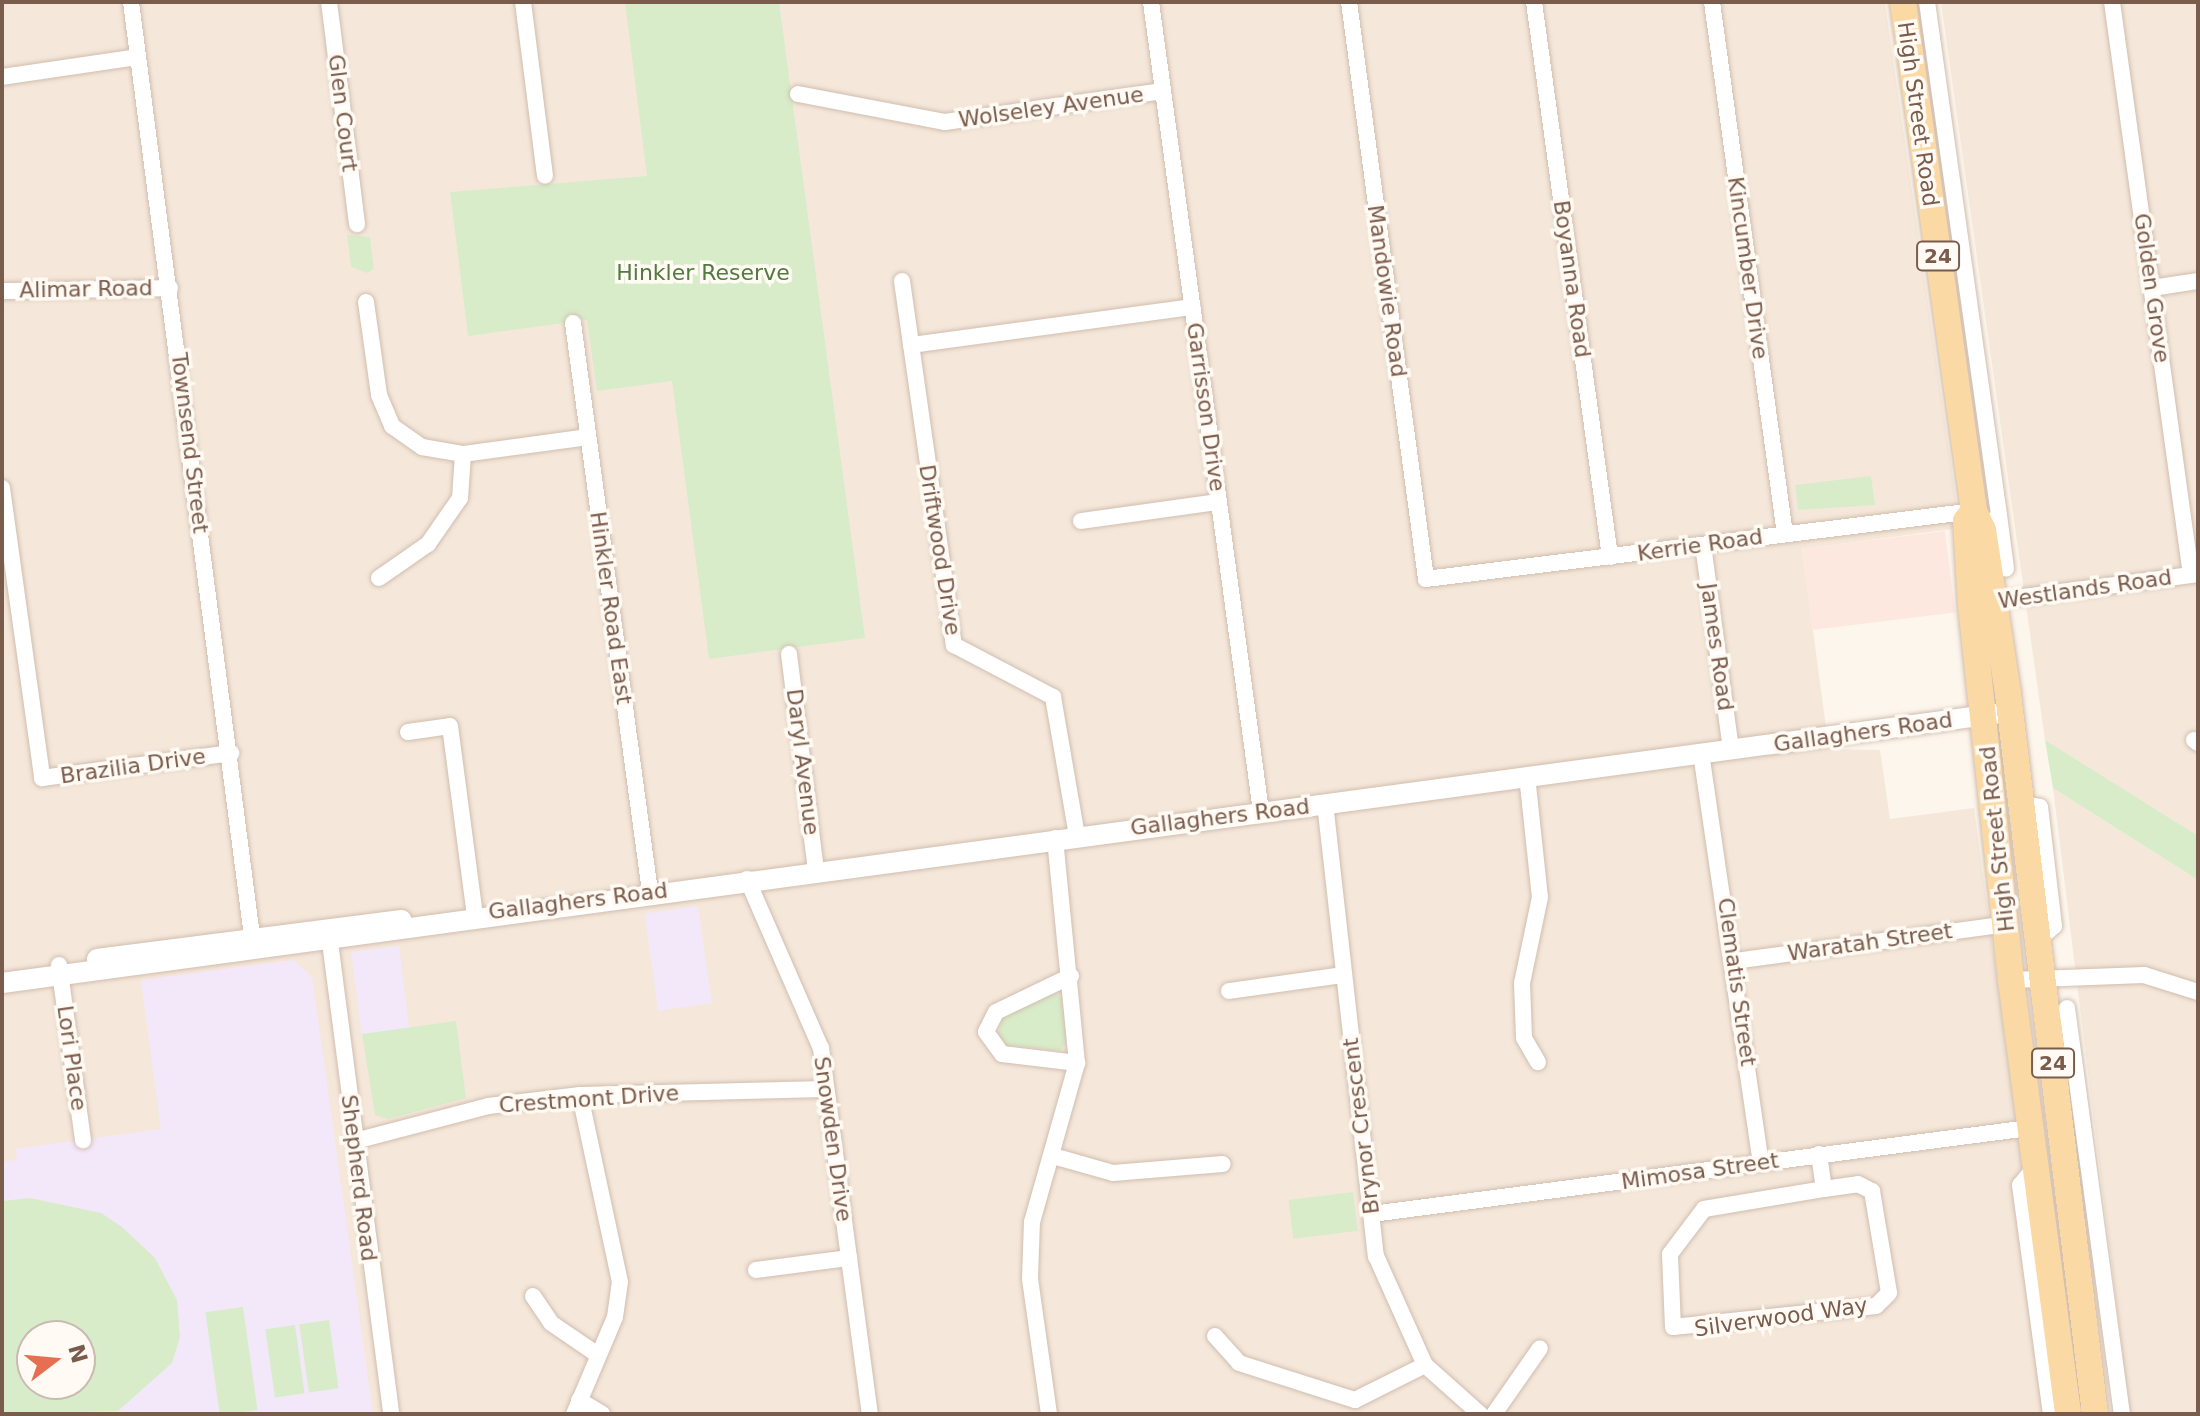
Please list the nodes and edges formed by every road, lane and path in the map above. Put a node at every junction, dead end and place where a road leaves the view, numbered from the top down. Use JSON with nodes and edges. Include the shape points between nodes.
{"nodes":[{"id":1,"x":131,"y":2,"type":"edge"},
{"id":2,"x":329,"y":2,"type":"edge"},
{"id":3,"x":523,"y":2,"type":"edge"},
{"id":4,"x":1151,"y":2,"type":"edge"},
{"id":5,"x":1349,"y":2,"type":"edge"},
{"id":6,"x":1534,"y":2,"type":"edge"},
{"id":7,"x":1712,"y":2,"type":"edge"},
{"id":8,"x":1903,"y":2,"type":"edge"},
{"id":9,"x":1927,"y":2,"type":"edge"},
{"id":10,"x":2112,"y":2,"type":"edge"},
{"id":11,"x":138,"y":57,"type":"junction"},
{"id":12,"x":2,"y":77,"type":"edge"},
{"id":13,"x":1163,"y":91,"type":"junction"},
{"id":14,"x":798,"y":94,"type":"dead end"},
{"id":15,"x":545,"y":176,"type":"dead end"},
{"id":16,"x":357,"y":224,"type":"dead end"},
{"id":17,"x":902,"y":281,"type":"dead end"},
{"id":18,"x":2198,"y":281,"type":"edge"},
{"id":19,"x":170,"y":288,"type":"junction"},
{"id":20,"x":2152,"y":288,"type":"junction"},
{"id":21,"x":2,"y":291,"type":"edge"},
{"id":22,"x":366,"y":302,"type":"dead end"},
{"id":23,"x":1192,"y":307,"type":"junction"},
{"id":24,"x":573,"y":323,"type":"dead end"},
{"id":25,"x":911,"y":345,"type":"junction"},
{"id":26,"x":588,"y":437,"type":"junction"},
{"id":27,"x":463,"y":454,"type":"junction"},
{"id":28,"x":2,"y":488,"type":"edge"},
{"id":29,"x":1218,"y":502,"type":"junction"},
{"id":30,"x":1985,"y":518,"type":"junction"},
{"id":31,"x":1081,"y":521,"type":"dead end"},
{"id":32,"x":1785,"y":534,"type":"junction"},
{"id":33,"x":1703,"y":545,"type":"junction"},
{"id":34,"x":1610,"y":557,"type":"junction"},
{"id":35,"x":2006,"y":569,"type":"dead end"},
{"id":36,"x":2194,"y":574,"type":"edge"},
{"id":37,"x":379,"y":578,"type":"dead end"},
{"id":38,"x":1426,"y":579,"type":"joint"},
{"id":39,"x":1983,"y":603,"type":"junction"},
{"id":40,"x":789,"y":654,"type":"dead end"},
{"id":41,"x":2011,"y":712,"type":"junction"},
{"id":42,"x":1983,"y":716,"type":"junction"},
{"id":43,"x":408,"y":732,"type":"dead end"},
{"id":44,"x":1714,"y":751,"type":"junction"},
{"id":45,"x":231,"y":753,"type":"junction"},
{"id":46,"x":1527,"y":776,"type":"junction"},
{"id":47,"x":1325,"y":803,"type":"junction"},
{"id":48,"x":1261,"y":811,"type":"junction"},
{"id":49,"x":1077,"y":836,"type":"junction"},
{"id":50,"x":1055,"y":838,"type":"junction"},
{"id":51,"x":816,"y":870,"type":"junction"},
{"id":52,"x":747,"y":879,"type":"junction"},
{"id":53,"x":650,"y":892,"type":"junction"},
{"id":54,"x":475,"y":915,"type":"junction"},
{"id":55,"x":2006,"y":924,"type":"junction"},
{"id":56,"x":329,"y":934,"type":"junction"},
{"id":57,"x":256,"y":936,"type":"junction"},
{"id":58,"x":1734,"y":961,"type":"junction"},
{"id":59,"x":60,"y":970,"type":"junction"},
{"id":60,"x":2,"y":972,"type":"edge"},
{"id":61,"x":1343,"y":975,"type":"junction"},
{"id":62,"x":1071,"y":976,"type":"junction"},
{"id":63,"x":2044,"y":976,"type":"junction"},
{"id":64,"x":2011,"y":980,"type":"junction"},
{"id":65,"x":2,"y":983,"type":"edge"},
{"id":66,"x":1229,"y":991,"type":"dead end"},
{"id":67,"x":2198,"y":992,"type":"edge"},
{"id":68,"x":2067,"y":1008,"type":"dead end"},
{"id":69,"x":2059,"y":1029,"type":"junction"},
{"id":70,"x":2017,"y":1035,"type":"junction"},
{"id":71,"x":1538,"y":1062,"type":"dead end"},
{"id":72,"x":1077,"y":1063,"type":"junction"},
{"id":73,"x":826,"y":1089,"type":"junction"},
{"id":74,"x":580,"y":1095,"type":"junction"},
{"id":75,"x":2029,"y":1128,"type":"junction"},
{"id":76,"x":83,"y":1140,"type":"dead end"},
{"id":77,"x":355,"y":1141,"type":"junction"},
{"id":78,"x":1819,"y":1154,"type":"junction"},
{"id":79,"x":1053,"y":1156,"type":"junction"},
{"id":80,"x":1761,"y":1163,"type":"junction"},
{"id":81,"x":1223,"y":1164,"type":"dead end"},
{"id":82,"x":2034,"y":1168,"type":"junction"},
{"id":83,"x":1824,"y":1189,"type":"junction"},
{"id":84,"x":1372,"y":1214,"type":"junction"},
{"id":85,"x":849,"y":1258,"type":"junction"},
{"id":86,"x":756,"y":1270,"type":"dead end"},
{"id":87,"x":533,"y":1296,"type":"dead end"},
{"id":88,"x":1215,"y":1336,"type":"dead end"},
{"id":89,"x":1540,"y":1348,"type":"dead end"},
{"id":90,"x":598,"y":1355,"type":"junction"},
{"id":91,"x":1425,"y":1365,"type":"junction"},
{"id":92,"x":577,"y":1407,"type":"edge"},
{"id":93,"x":391,"y":1414,"type":"edge"},
{"id":94,"x":602,"y":1414,"type":"edge"},
{"id":95,"x":870,"y":1414,"type":"edge"},
{"id":96,"x":1049,"y":1414,"type":"edge"},
{"id":97,"x":1480,"y":1414,"type":"edge"},
{"id":98,"x":1494,"y":1414,"type":"edge"},
{"id":99,"x":2051,"y":1414,"type":"edge"},
{"id":100,"x":2068,"y":1414,"type":"edge"},
{"id":101,"x":2095,"y":1414,"type":"edge"},
{"id":102,"x":2122,"y":1414,"type":"edge"}],
"edges":[{"from":1,"to":11,"type":"street","name":"Townsend Street"},
{"from":2,"to":16,"type":"street","name":"Glen Court"},
{"from":3,"to":15,"type":"street"},
{"from":4,"to":13,"type":"street","name":"Garrisson Drive"},
{"from":5,"to":38,"type":"street","name":"Mandowie Road"},
{"from":6,"to":34,"type":"street","name":"Boyanna Road"},
{"from":7,"to":32,"type":"street","name":"Kincumber Drive"},
{"from":8,"to":30,"type":"main road","name":"High Street Road","number":"24"},
{"from":9,"to":30,"type":"street"},
{"from":10,"to":20,"type":"street","name":"Golden Grove"},
{"from":11,"to":12,"type":"street"},
{"from":11,"to":19,"type":"street","name":"Townsend Street"},
{"from":13,"to":14,"type":"street","name":"Wolseley Avenue","via":[[945,122]]},
{"from":13,"to":23,"type":"street","name":"Garrisson Drive"},
{"from":17,"to":25,"type":"street","name":"Driftwood Drive"},
{"from":18,"to":20,"type":"street"},
{"from":19,"to":21,"type":"street","name":"Alimar Road"},
{"from":19,"to":45,"type":"street","name":"Townsend Street"},
{"from":20,"to":36,"type":"street","name":"Golden Grove"},
{"from":22,"to":27,"type":"street","via":[[379,395],[392,426],[422,447]]},
{"from":23,"to":25,"type":"street"},
{"from":23,"to":29,"type":"street","name":"Garrisson Drive"},
{"from":24,"to":26,"type":"street","name":"Hinkler Road East"},
{"from":25,"to":49,"type":"street","name":"Driftwood Drive","via":[[954,645],[1053,697]]},
{"from":26,"to":27,"type":"street"},
{"from":26,"to":53,"type":"street","name":"Hinkler Road East"},
{"from":27,"to":37,"type":"street","via":[[460,498],[428,544]]},
{"from":28,"to":45,"type":"street","name":"Brazilia Drive","via":[[42,778]]},
{"from":29,"to":31,"type":"street"},
{"from":29,"to":48,"type":"street","name":"Garrisson Drive"},
{"from":30,"to":32,"type":"street","name":"Kerrie Road"},
{"from":30,"to":35,"type":"street"},
{"from":30,"to":39,"type":"main road","name":"High Street Road","number":"24","via":[[1966,521]]},
{"from":32,"to":33,"type":"street","name":"Kerrie Road"},
{"from":33,"to":34,"type":"street","name":"Kerrie Road"},
{"from":33,"to":44,"type":"street","name":"James Road"},
{"from":34,"to":38,"type":"street","name":"Kerrie Road"},
{"from":36,"to":39,"type":"street","name":"Westlands Road"},
{"from":39,"to":41,"type":"main road","name":"High Street Road","number":"24"},
{"from":39,"to":42,"type":"main road","name":"High Street Road","number":"24"},
{"from":40,"to":51,"type":"street","name":"Daryl Avenue"},
{"from":41,"to":42,"type":"street","name":"Gallaghers Road"},
{"from":41,"to":63,"type":"main road","name":"High Street Road","number":"24"},
{"from":42,"to":44,"type":"street","name":"Gallaghers Road"},
{"from":42,"to":55,"type":"main road","name":"High Street Road","number":"24"},
{"from":43,"to":54,"type":"street","via":[[450,726]]},
{"from":44,"to":46,"type":"street","name":"Gallaghers Road"},
{"from":44,"to":58,"type":"street","name":"Clematis Street","via":[[1712,800]]},
{"from":45,"to":57,"type":"street","name":"Townsend Street"},
{"from":46,"to":47,"type":"street","name":"Gallaghers Road"},
{"from":46,"to":71,"type":"street","via":[[1540,897],[1522,983],[1524,1038]]},
{"from":47,"to":48,"type":"street","name":"Gallaghers Road"},
{"from":47,"to":61,"type":"street","name":"Brynor Crescent"},
{"from":48,"to":49,"type":"street","name":"Gallaghers Road"},
{"from":49,"to":50,"type":"street","name":"Gallaghers Road"},
{"from":50,"to":51,"type":"street","name":"Gallaghers Road"},
{"from":50,"to":62,"type":"street"},
{"from":51,"to":52,"type":"street","name":"Gallaghers Road"},
{"from":52,"to":53,"type":"street","name":"Gallaghers Road"},
{"from":52,"to":73,"type":"street","name":"Snowden Drive","via":[[810,1011]]},
{"from":53,"to":54,"type":"street","name":"Gallaghers Road"},
{"from":54,"to":56,"type":"street","name":"Gallaghers Road"},
{"from":55,"to":58,"type":"street","name":"Waratah Street"},
{"from":55,"to":64,"type":"main road","name":"High Street Road","number":"24"},
{"from":56,"to":57,"type":"street","name":"Gallaghers Road"},
{"from":56,"to":59,"type":"street","name":"Gallaghers Road"},
{"from":56,"to":77,"type":"street","name":"Shepherd Road"},
{"from":57,"to":59,"type":"street","name":"Gallaghers Road"},
{"from":58,"to":80,"type":"street","name":"Clematis Street"},
{"from":59,"to":60,"type":"street","name":"Gallaghers Road"},
{"from":59,"to":65,"type":"street","name":"Gallaghers Road"},
{"from":59,"to":76,"type":"street","name":"Lori Place"},
{"from":61,"to":66,"type":"street"},
{"from":61,"to":84,"type":"street","name":"Brynor Crescent"},
{"from":62,"to":72,"type":"street"},
{"from":62,"to":72,"type":"street","via":[[996,1012],[986,1032],[1002,1054]]},
{"from":63,"to":64,"type":"street"},
{"from":63,"to":67,"type":"street","via":[[2144,975]]},
{"from":63,"to":69,"type":"main road","name":"High Street Road","number":"24"},
{"from":64,"to":70,"type":"main road","name":"High Street Road","number":"24"},
{"from":68,"to":69,"type":"street","name":"High Street Road"},
{"from":69,"to":70,"type":"main road"},
{"from":69,"to":101,"type":"main road","name":"High Street Road","number":"24"},
{"from":69,"to":102,"type":"street","name":"High Street Road"},
{"from":70,"to":75,"type":"main road","name":"High Street Road","number":"24"},
{"from":72,"to":79,"type":"street"},
{"from":73,"to":74,"type":"street","name":"Crestmont Drive"},
{"from":73,"to":85,"type":"street","name":"Snowden Drive"},
{"from":74,"to":77,"type":"street","name":"Crestmont Drive","via":[[488,1106]]},
{"from":74,"to":90,"type":"street","via":[[620,1282],[615,1317]]},
{"from":75,"to":78,"type":"street","name":"Mimosa Street"},
{"from":75,"to":82,"type":"main road","name":"High Street Road","number":"24"},
{"from":77,"to":93,"type":"street","name":"Shepherd Road"},
{"from":78,"to":80,"type":"street","name":"Mimosa Street"},
{"from":78,"to":83,"type":"street"},
{"from":79,"to":81,"type":"street","via":[[1130,1174]]},
{"from":79,"to":96,"type":"street","via":[[1032,1222],[1030,1278]]},
{"from":80,"to":84,"type":"street","name":"Mimosa Street"},
{"from":82,"to":99,"type":"street","name":"High Street Road","via":[[2020,1185]]},
{"from":82,"to":100,"type":"main road","name":"High Street Road","number":"24"},
{"from":83,"to":83,"type":"street","name":"Silverwood Way","via":[[1858,1184],[1872,1191],[1889,1293],[1876,1306],[1673,1327],[1670,1254],[1704,1209]]},
{"from":84,"to":91,"type":"street","name":"Brynor Crescent","via":[[1376,1256]]},
{"from":85,"to":86,"type":"street"},
{"from":85,"to":95,"type":"street","name":"Snowden Drive"},
{"from":87,"to":90,"type":"street","via":[[551,1323]]},
{"from":88,"to":91,"type":"street","via":[[1239,1363],[1355,1400]]},
{"from":89,"to":98,"type":"street"},
{"from":90,"to":92,"type":"street"},
{"from":91,"to":97,"type":"street","name":"Brynor Crescent"},
{"from":92,"to":94,"type":"street"}]}
